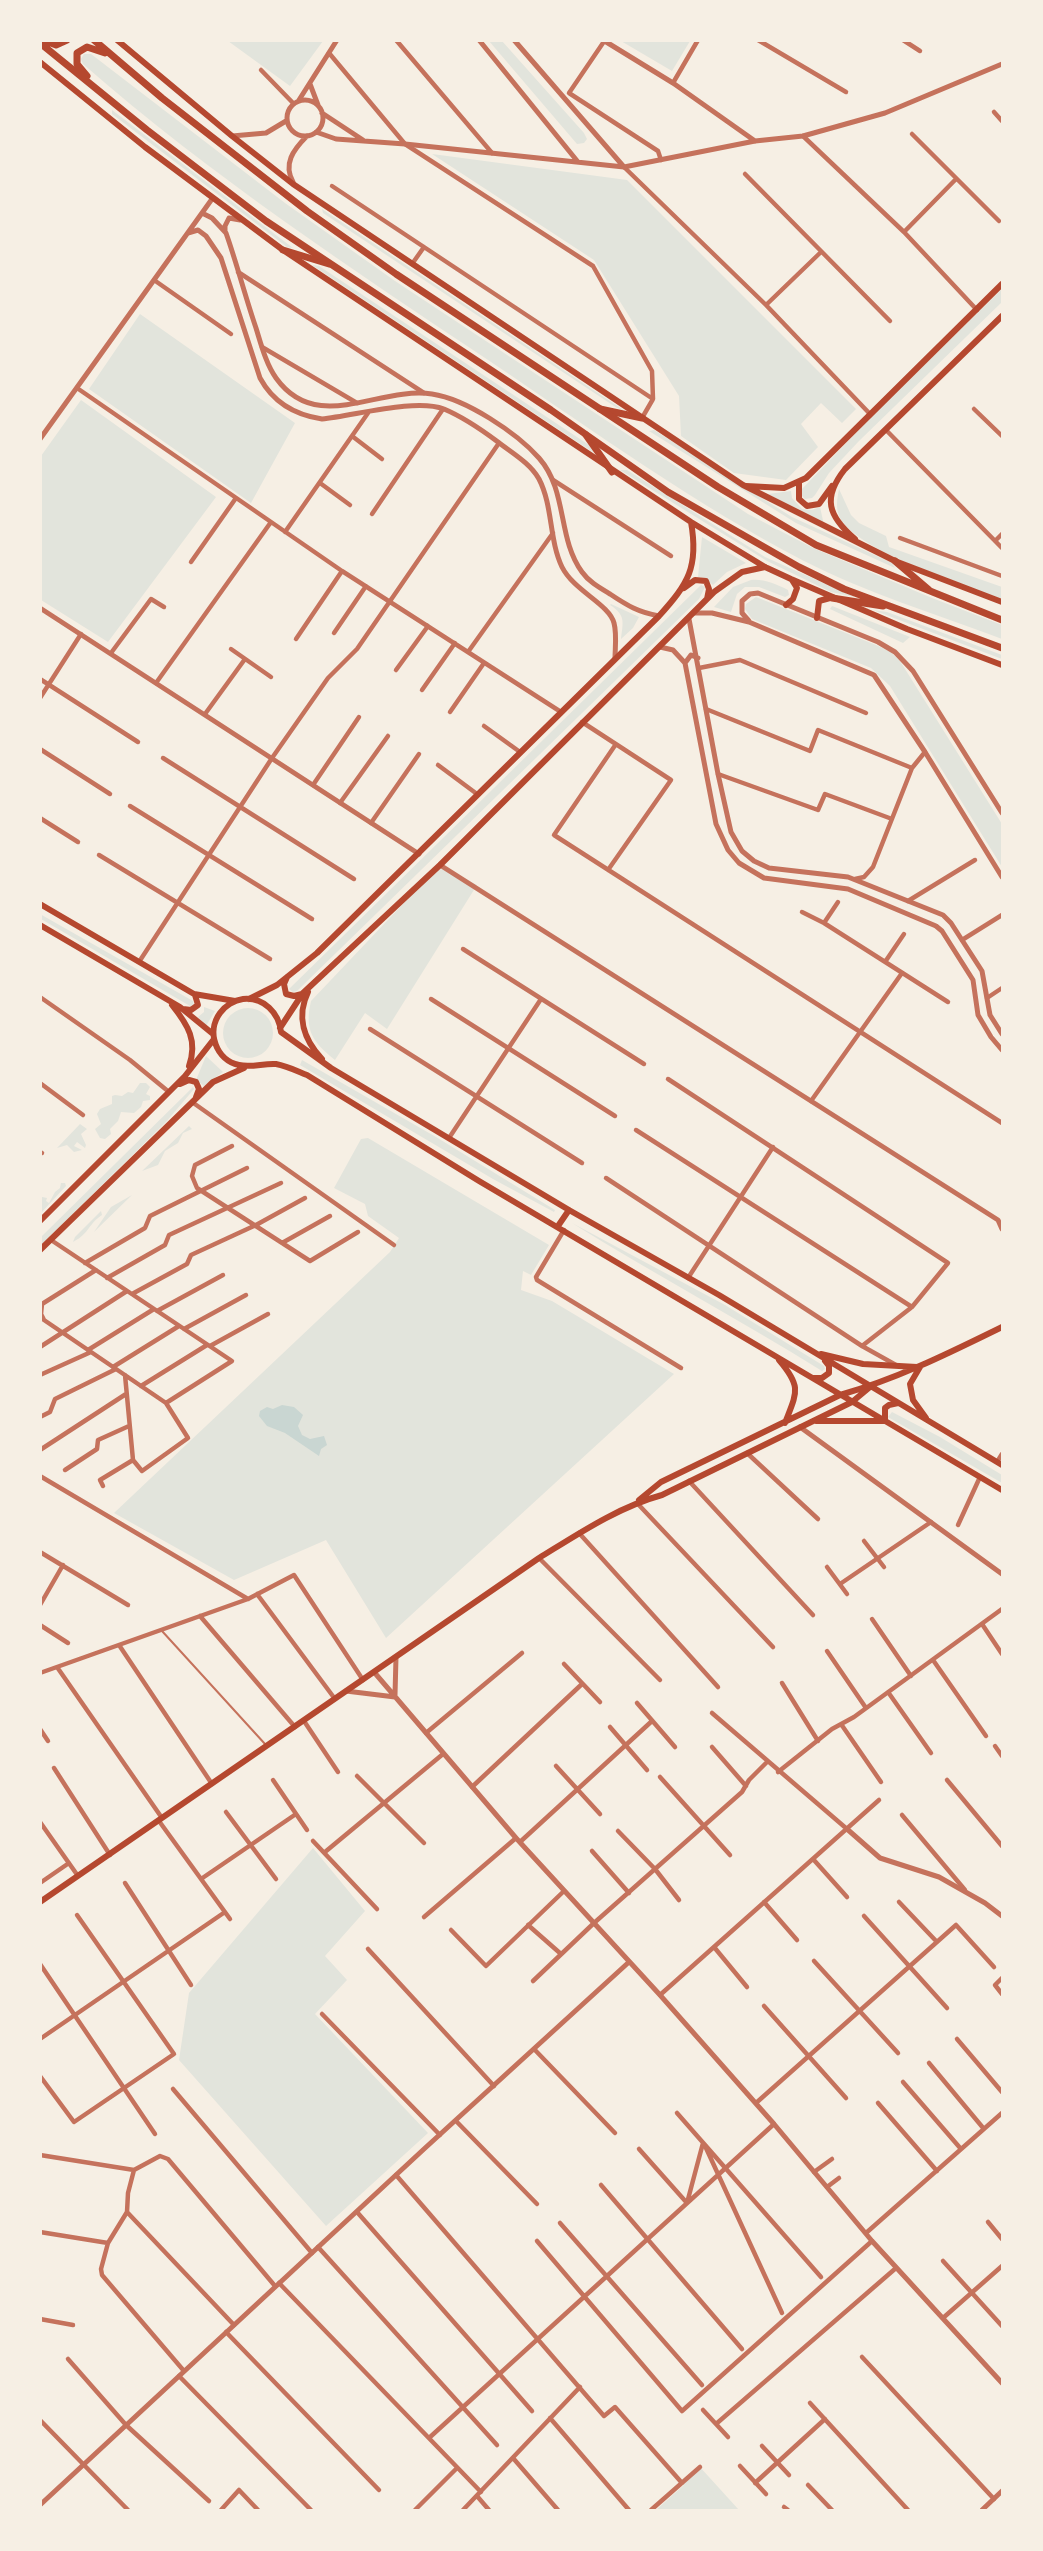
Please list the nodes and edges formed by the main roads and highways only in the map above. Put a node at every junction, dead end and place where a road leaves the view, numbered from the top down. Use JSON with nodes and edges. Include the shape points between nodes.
{"nodes":[{"id":1,"x":67,"y":40,"type":"edge"},
{"id":2,"x":94,"y":40,"type":"edge"},
{"id":3,"x":117,"y":40,"type":"edge"},
{"id":4,"x":42,"y":42,"type":"edge"},
{"id":5,"x":40,"y":62,"type":"edge"},
{"id":6,"x":120,"y":62,"type":"junction"},
{"id":7,"x":99,"y":90,"type":"junction"},
{"id":8,"x":283,"y":250,"type":"junction"},
{"id":9,"x":330,"y":264,"type":"junction"},
{"id":10,"x":1002,"y":284,"type":"edge"},
{"id":11,"x":1002,"y":316,"type":"edge"},
{"id":12,"x":596,"y":408,"type":"junction"},
{"id":13,"x":642,"y":418,"type":"junction"},
{"id":14,"x":584,"y":433,"type":"junction"},
{"id":15,"x":612,"y":472,"type":"junction"},
{"id":16,"x":799,"y":483,"type":"junction"},
{"id":17,"x":834,"y":483,"type":"junction"},
{"id":18,"x":743,"y":486,"type":"junction"},
{"id":19,"x":691,"y":522,"type":"junction"},
{"id":20,"x":862,"y":545,"type":"junction"},
{"id":21,"x":895,"y":561,"type":"junction"},
{"id":22,"x":765,"y":567,"type":"junction"},
{"id":23,"x":791,"y":579,"type":"junction"},
{"id":24,"x":683,"y":589,"type":"junction"},
{"id":25,"x":933,"y":593,"type":"junction"},
{"id":26,"x":832,"y":598,"type":"junction"},
{"id":27,"x":705,"y":602,"type":"junction"},
{"id":28,"x":1002,"y":602,"type":"edge"},
{"id":29,"x":786,"y":605,"type":"road end"},
{"id":30,"x":901,"y":609,"type":"junction"},
{"id":31,"x":817,"y":618,"type":"road end"},
{"id":32,"x":1002,"y":620,"type":"edge"},
{"id":33,"x":1002,"y":648,"type":"edge"},
{"id":34,"x":1002,"y":665,"type":"edge"},
{"id":35,"x":40,"y":904,"type":"edge"},
{"id":36,"x":40,"y":925,"type":"edge"},
{"id":37,"x":288,"y":977,"type":"junction"},
{"id":38,"x":311,"y":986,"type":"junction"},
{"id":39,"x":193,"y":993,"type":"junction"},
{"id":40,"x":303,"y":993,"type":"junction"},
{"id":41,"x":249,"y":999,"type":"junction"},
{"id":42,"x":169,"y":1001,"type":"junction"},
{"id":43,"x":236,"y":1001,"type":"junction"},
{"id":44,"x":180,"y":1007,"type":"junction"},
{"id":45,"x":281,"y":1030,"type":"junction"},
{"id":46,"x":214,"y":1037,"type":"junction"},
{"id":47,"x":249,"y":1066,"type":"junction"},
{"id":48,"x":331,"y":1068,"type":"junction"},
{"id":49,"x":188,"y":1073,"type":"junction"},
{"id":50,"x":169,"y":1092,"type":"junction"},
{"id":51,"x":192,"y":1102,"type":"junction"},
{"id":52,"x":569,"y":1210,"type":"junction"},
{"id":53,"x":40,"y":1221,"type":"edge"},
{"id":54,"x":561,"y":1228,"type":"junction"},
{"id":55,"x":40,"y":1251,"type":"edge"},
{"id":56,"x":1002,"y":1327,"type":"edge"},
{"id":57,"x":811,"y":1351,"type":"junction"},
{"id":58,"x":775,"y":1355,"type":"junction"},
{"id":59,"x":824,"y":1359,"type":"junction"},
{"id":60,"x":921,"y":1367,"type":"junction"},
{"id":61,"x":810,"y":1377,"type":"junction"},
{"id":62,"x":870,"y":1387,"type":"junction"},
{"id":63,"x":840,"y":1395,"type":"junction"},
{"id":64,"x":852,"y":1402,"type":"junction"},
{"id":65,"x":898,"y":1403,"type":"junction"},
{"id":66,"x":927,"y":1420,"type":"junction"},
{"id":67,"x":885,"y":1421,"type":"junction"},
{"id":68,"x":812,"y":1422,"type":"junction"},
{"id":69,"x":785,"y":1423,"type":"junction"},
{"id":70,"x":1000,"y":1464,"type":"edge"},
{"id":71,"x":1002,"y":1490,"type":"edge"},
{"id":72,"x":637,"y":1502,"type":"junction"},
{"id":73,"x":40,"y":1902,"type":"edge"}],
"edges":[{"from":1,"to":4,"type":"main road","via":[[56,45]]},
{"from":2,"to":6,"type":"main road"},
{"from":3,"to":13,"type":"main road","via":[[293,184]]},
{"from":4,"to":7,"type":"main road"},
{"from":5,"to":8,"type":"main road","via":[[212,199]]},
{"from":6,"to":7,"type":"main road","via":[[91,47],[77,53],[77,64]]},
{"from":6,"to":12,"type":"main road","via":[[307,211]]},
{"from":7,"to":9,"type":"main road","via":[[258,214]]},
{"from":8,"to":9,"type":"main road"},
{"from":8,"to":15,"type":"main road"},
{"from":9,"to":14,"type":"main road"},
{"from":10,"to":16,"type":"main road"},
{"from":11,"to":17,"type":"main road"},
{"from":12,"to":13,"type":"main road"},
{"from":12,"to":25,"type":"main road","via":[[770,520],[816,545]]},
{"from":13,"to":18,"type":"main road"},
{"from":14,"to":15,"type":"main road"},
{"from":14,"to":30,"type":"main road","via":[[668,492],[799,567],[844,589]]},
{"from":15,"to":19,"type":"main road"},
{"from":16,"to":17,"type":"main road","via":[[799,499],[807,506],[819,504]]},
{"from":16,"to":18,"type":"main road","via":[[784,488]]},
{"from":17,"to":20,"type":"main road","via":[[831,512]]},
{"from":18,"to":20,"type":"main road"},
{"from":19,"to":22,"type":"main road"},
{"from":19,"to":24,"type":"main road","via":[[693,554]]},
{"from":20,"to":21,"type":"main road"},
{"from":21,"to":25,"type":"main road"},
{"from":21,"to":28,"type":"main road"},
{"from":22,"to":23,"type":"main road"},
{"from":22,"to":27,"type":"main road","via":[[732,577]]},
{"from":23,"to":26,"type":"main road"},
{"from":23,"to":29,"type":"main road","via":[[795,595]]},
{"from":24,"to":27,"type":"main road","via":[[695,579],[706,581],[710,589]]},
{"from":24,"to":37,"type":"main road","via":[[418,854]]},
{"from":25,"to":32,"type":"main road"},
{"from":26,"to":30,"type":"main road"},
{"from":26,"to":31,"type":"main road","via":[[819,601]]},
{"from":26,"to":34,"type":"main road"},
{"from":27,"to":38,"type":"main road","via":[[440,865]]},
{"from":30,"to":33,"type":"main road"},
{"from":35,"to":39,"type":"main road"},
{"from":36,"to":42,"type":"main road"},
{"from":37,"to":40,"type":"main road","via":[[284,984],[286,994]]},
{"from":37,"to":41,"type":"main road"},
{"from":38,"to":40,"type":"main road"},
{"from":38,"to":48,"type":"main road","via":[[302,1010],[303,1026],[308,1042]]},
{"from":39,"to":43,"type":"main road"},
{"from":39,"to":44,"type":"main road","via":[[198,1001],[195,1009]]},
{"from":40,"to":45,"type":"main road"},
{"from":41,"to":43,"type":"main road"},
{"from":41,"to":45,"type":"main road","via":[[273,1011]]},
{"from":42,"to":44,"type":"main road"},
{"from":42,"to":49,"type":"main road","via":[[192,1036],[193,1056]]},
{"from":43,"to":46,"type":"main road","via":[[219,1014]]},
{"from":44,"to":46,"type":"main road"},
{"from":45,"to":48,"type":"main road"},
{"from":46,"to":47,"type":"main road","via":[[226,1059]]},
{"from":46,"to":49,"type":"main road"},
{"from":47,"to":51,"type":"main road","via":[[223,1076]]},
{"from":47,"to":54,"type":"main road","via":[[278,1065],[307,1075]]},
{"from":48,"to":52,"type":"main road"},
{"from":49,"to":50,"type":"main road"},
{"from":50,"to":51,"type":"main road","via":[[193,1080],[199,1089]]},
{"from":50,"to":53,"type":"main road"},
{"from":51,"to":55,"type":"main road"},
{"from":52,"to":54,"type":"main road"},
{"from":52,"to":57,"type":"main road"},
{"from":54,"to":58,"type":"main road"},
{"from":56,"to":60,"type":"main road"},
{"from":57,"to":59,"type":"main road"},
{"from":57,"to":60,"type":"main road","via":[[863,1364]]},
{"from":58,"to":61,"type":"main road"},
{"from":58,"to":69,"type":"main road","via":[[794,1378],[796,1390]]},
{"from":59,"to":61,"type":"main road","via":[[829,1374]]},
{"from":59,"to":62,"type":"main road"},
{"from":60,"to":62,"type":"main road"},
{"from":60,"to":66,"type":"main road","via":[[910,1384],[913,1400]]},
{"from":61,"to":63,"type":"main road"},
{"from":62,"to":63,"type":"main road"},
{"from":62,"to":64,"type":"main road"},
{"from":62,"to":65,"type":"main road"},
{"from":63,"to":64,"type":"main road"},
{"from":63,"to":69,"type":"main road"},
{"from":64,"to":67,"type":"main road"},
{"from":64,"to":68,"type":"main road"},
{"from":65,"to":66,"type":"main road"},
{"from":65,"to":67,"type":"main road","via":[[885,1408]]},
{"from":66,"to":70,"type":"main road"},
{"from":67,"to":68,"type":"main road"},
{"from":67,"to":71,"type":"main road"},
{"from":68,"to":72,"type":"main road","via":[[662,1495]]},
{"from":69,"to":72,"type":"main road","via":[[661,1482]]},
{"from":72,"to":73,"type":"main road","via":[[539,1558]]}]}
